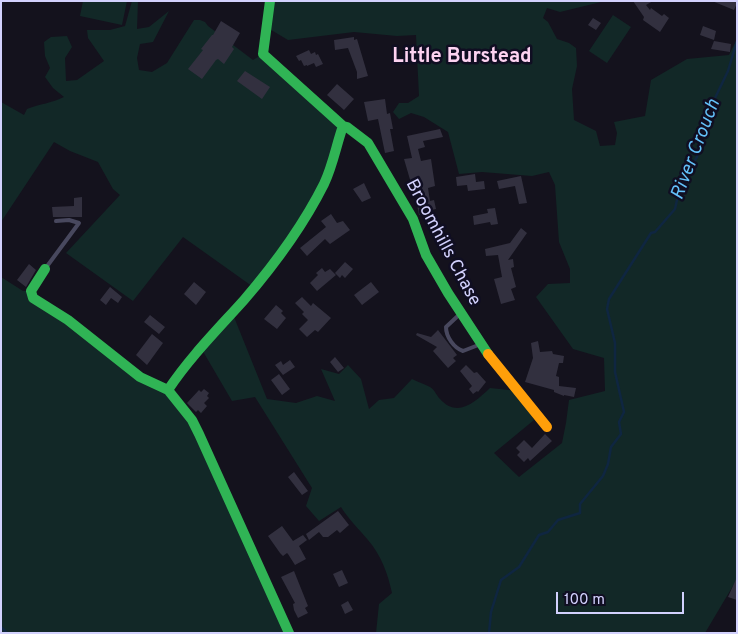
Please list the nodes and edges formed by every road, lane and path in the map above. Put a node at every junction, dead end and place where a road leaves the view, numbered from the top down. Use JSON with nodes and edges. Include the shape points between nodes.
{"nodes":[{"id":1,"x":270,"y":1,"type":"edge"},
{"id":2,"x":343,"y":126,"type":"junction"},
{"id":3,"x":56,"y":221,"type":"dead end"},
{"id":4,"x":45,"y":269,"type":"joint"},
{"id":5,"x":461,"y":313,"type":"junction"},
{"id":6,"x":481,"y":344,"type":"junction"},
{"id":7,"x":168,"y":390,"type":"junction"},
{"id":8,"x":547,"y":427,"type":"dead end"},
{"id":9,"x":289,"y":633,"type":"edge"}],
"edges":[{"from":1,"to":2,"type":"street","name":"Broomhills Chase","via":[[263,54]]},
{"from":2,"to":5,"type":"street","name":"Broomhills Chase","via":[[368,143],[413,219],[426,255]]},
{"from":2,"to":7,"type":"street","via":[[331,168],[307,214],[256,286],[183,368]]},
{"from":3,"to":4,"type":"lane","via":[[79,223]]},
{"from":4,"to":7,"type":"street","via":[[31,291],[34,298],[140,376]]},
{"from":5,"to":6,"type":"street","name":"Broomhills Chase"},
{"from":5,"to":6,"type":"lane","via":[[446,327],[452,342],[463,351]]},
{"from":6,"to":8,"type":"street","name":"Broomhills Chase"},
{"from":7,"to":9,"type":"street","via":[[200,434]]}]}
